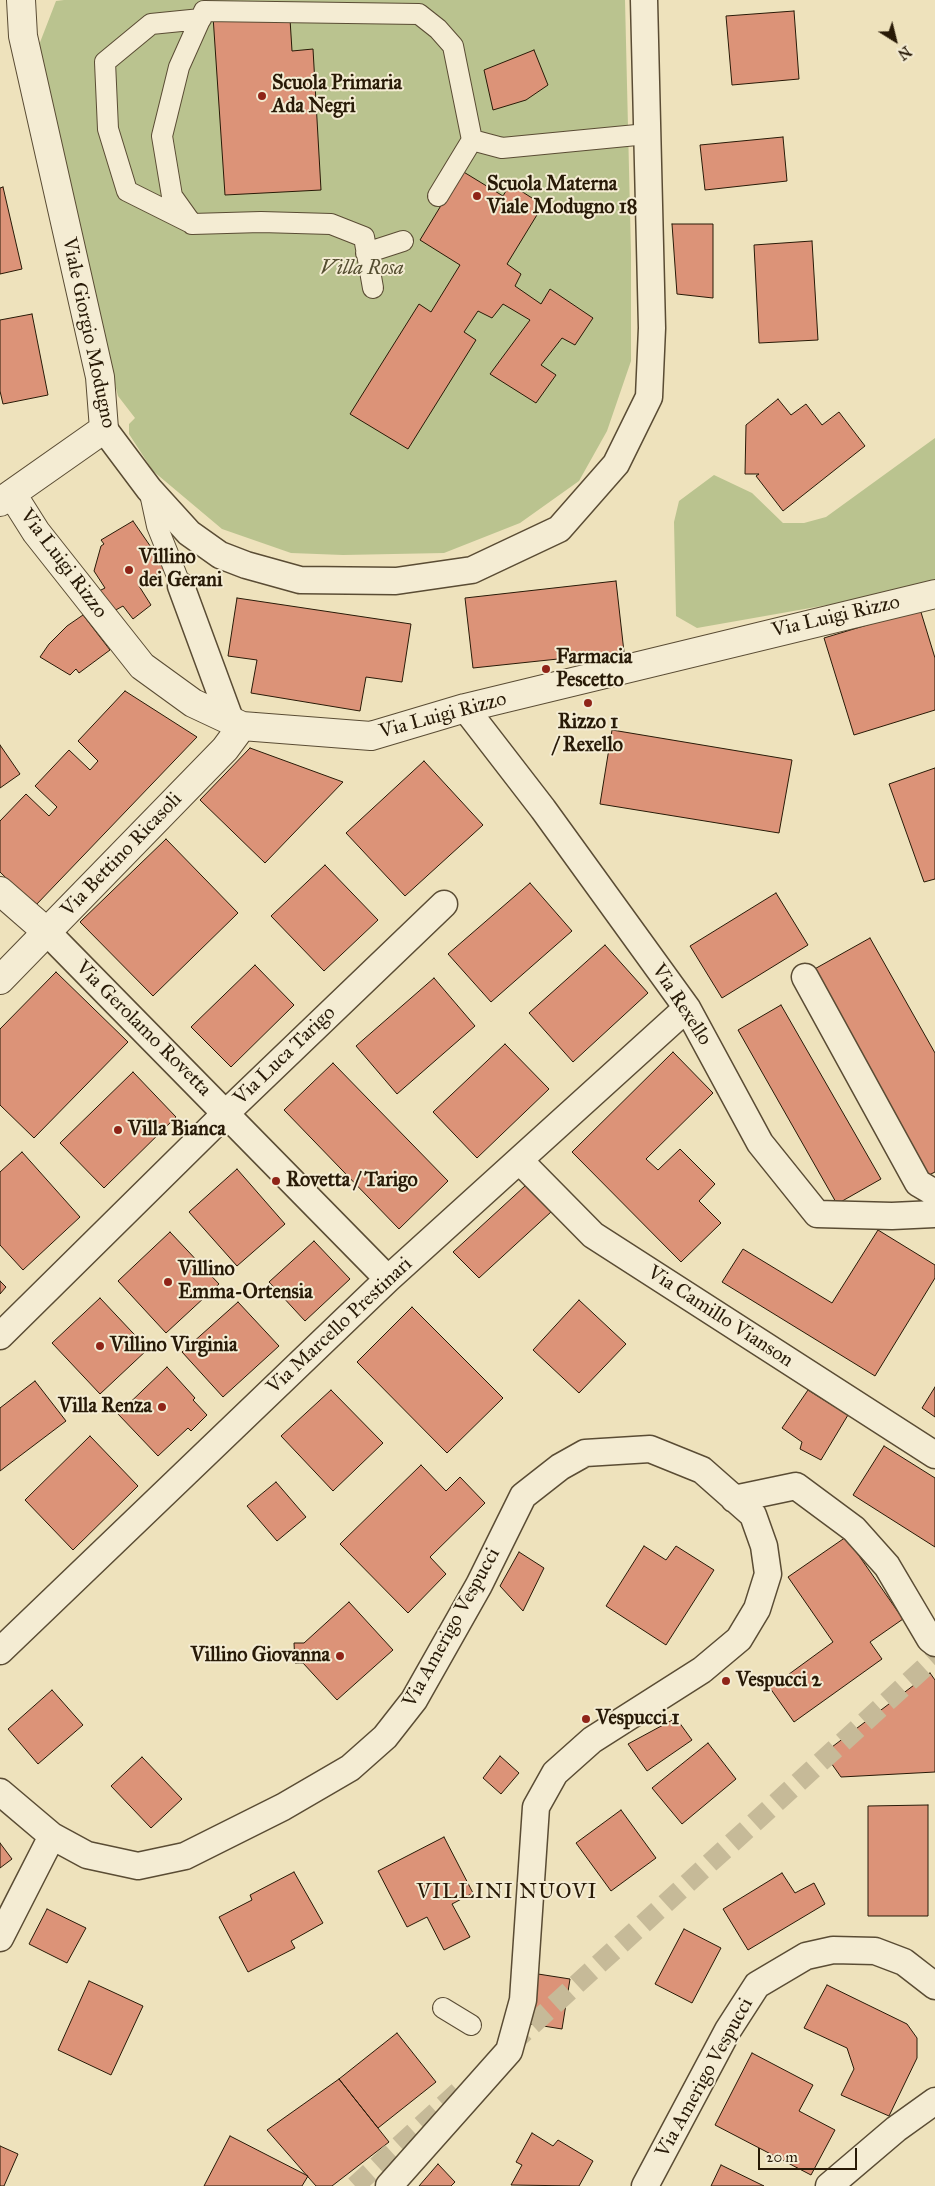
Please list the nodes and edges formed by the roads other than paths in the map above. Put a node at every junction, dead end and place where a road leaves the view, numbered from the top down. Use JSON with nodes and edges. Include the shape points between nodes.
{"nodes":[{"id":1,"x":21,"y":0,"type":"edge"},
{"id":2,"x":644,"y":0,"type":"edge"},
{"id":3,"x":201,"y":18,"type":"junction"},
{"id":4,"x":647,"y":134,"type":"junction"},
{"id":5,"x":472,"y":140,"type":"junction"},
{"id":6,"x":438,"y":196,"type":"dead end"},
{"id":7,"x":192,"y":224,"type":"junction"},
{"id":8,"x":403,"y":240,"type":"dead end"},
{"id":9,"x":366,"y":253,"type":"junction"},
{"id":10,"x":372,"y":288,"type":"dead end"},
{"id":11,"x":104,"y":429,"type":"junction"},
{"id":12,"x":150,"y":489,"type":"junction"},
{"id":13,"x":6,"y":498,"type":"edge"},
{"id":14,"x":181,"y":586,"type":"joint"},
{"id":15,"x":935,"y":594,"type":"edge"},
{"id":16,"x":465,"y":708,"type":"junction"},
{"id":17,"x":236,"y":723,"type":"junction"},
{"id":18,"x":0,"y":891,"type":"edge"},
{"id":19,"x":444,"y":904,"type":"dead end"},
{"id":20,"x":47,"y":932,"type":"junction"},
{"id":21,"x":805,"y":977,"type":"dead end"},
{"id":22,"x":0,"y":980,"type":"edge"},
{"id":23,"x":687,"y":1008,"type":"junction"},
{"id":24,"x":226,"y":1113,"type":"junction"},
{"id":25,"x":520,"y":1161,"type":"junction"},
{"id":26,"x":935,"y":1193,"type":"edge"},
{"id":27,"x":935,"y":1214,"type":"edge"},
{"id":28,"x":388,"y":1279,"type":"junction"},
{"id":29,"x":0,"y":1336,"type":"edge"},
{"id":30,"x":935,"y":1456,"type":"edge"},
{"id":31,"x":734,"y":1499,"type":"junction"},
{"id":32,"x":935,"y":1643,"type":"edge"},
{"id":33,"x":0,"y":1651,"type":"edge"},
{"id":34,"x":0,"y":1792,"type":"edge"},
{"id":35,"x":52,"y":1836,"type":"junction"},
{"id":36,"x":0,"y":1938,"type":"edge"},
{"id":37,"x":935,"y":1986,"type":"edge"},
{"id":38,"x":443,"y":2008,"type":"dead end"},
{"id":39,"x":471,"y":2025,"type":"dead end"},
{"id":40,"x":935,"y":2101,"type":"edge"},
{"id":41,"x":389,"y":2186,"type":"edge"},
{"id":42,"x":645,"y":2186,"type":"edge"},
{"id":43,"x":829,"y":2186,"type":"edge"}],
"edges":[{"from":1,"to":11,"type":"street","name":"Viale Giorgio Modugno","via":[[22,36],[100,377]]},
{"from":2,"to":4,"type":"street","name":"Viale Giorgio Modugno"},
{"from":3,"to":5,"type":"street","via":[[204,11],[419,14],[454,46]]},
{"from":3,"to":7,"type":"street","via":[[179,67],[162,136],[172,196]]},
{"from":3,"to":7,"type":"street","via":[[151,24],[105,62],[108,129],[127,191]]},
{"from":4,"to":5,"type":"street","via":[[502,148]]},
{"from":4,"to":12,"type":"street","name":"Viale Giorgio Modugno","via":[[652,328],[649,397],[616,464],[559,529],[472,570],[396,581],[300,580],[220,555],[189,533]]},
{"from":5,"to":6,"type":"street"},
{"from":7,"to":9,"type":"street","via":[[331,224],[364,237]]},
{"from":8,"to":9,"type":"street"},
{"from":9,"to":10,"type":"street"},
{"from":11,"to":12,"type":"street","name":"Viale Giorgio Modugno"},
{"from":11,"to":13,"type":"street"},
{"from":12,"to":14,"type":"street","via":[[157,526]]},
{"from":13,"to":17,"type":"street","name":"Via Luigi Rizzo","via":[[142,666],[193,703]]},
{"from":14,"to":17,"type":"street"},
{"from":15,"to":16,"type":"street","name":"Via Luigi Rizzo"},
{"from":16,"to":17,"type":"street","name":"Via Luigi Rizzo","via":[[371,736]]},
{"from":16,"to":23,"type":"street","name":"Via Rexello","via":[[543,809]]},
{"from":17,"to":20,"type":"street","name":"Via Bettino Ricasoli","via":[[225,749]]},
{"from":18,"to":20,"type":"street","name":"Via Gerolamo Rovetta"},
{"from":19,"to":24,"type":"street","name":"Via Luca Tarigo"},
{"from":20,"to":22,"type":"street","name":"Via Bettino Ricasoli"},
{"from":20,"to":24,"type":"street","name":"Via Gerolamo Rovetta"},
{"from":21,"to":26,"type":"street","via":[[918,1183]]},
{"from":23,"to":25,"type":"street","name":"Via Marcello Prestinari"},
{"from":23,"to":27,"type":"street","name":"Via Rexello","via":[[760,1143],[817,1214]]},
{"from":24,"to":28,"type":"street","name":"Via Gerolamo Rovetta"},
{"from":24,"to":29,"type":"street","name":"Via Luca Tarigo"},
{"from":25,"to":28,"type":"street","name":"Via Marcello Prestinari"},
{"from":25,"to":30,"type":"street","name":"Via Camillo Vianson","via":[[593,1235]]},
{"from":28,"to":33,"type":"street","name":"Via Marcello Prestinari"},
{"from":31,"to":32,"type":"street","via":[[796,1486],[854,1529],[887,1566]]},
{"from":31,"to":35,"type":"street","name":"Via Amerigo Vespucci","via":[[702,1470],[650,1450],[585,1453],[523,1496],[479,1585],[414,1700],[385,1737],[350,1768],[283,1807],[185,1856],[138,1866],[87,1855]]},
{"from":31,"to":41,"type":"street","name":"Via Amerigo Vespucci","via":[[753,1515],[764,1546],[768,1574],[758,1609],[739,1639],[702,1670],[592,1740],[555,1773],[536,1807],[523,2000],[509,2051]]},
{"from":34,"to":35,"type":"street","name":"Via Amerigo Vespucci"},
{"from":35,"to":36,"type":"street"},
{"from":37,"to":42,"type":"street","name":"Via Amerigo Vespucci","via":[[904,1962],[875,1951],[833,1950],[806,1956],[757,1985],[728,2030]]},
{"from":38,"to":39,"type":"street"},
{"from":40,"to":43,"type":"street","via":[[896,2129]]}]}
